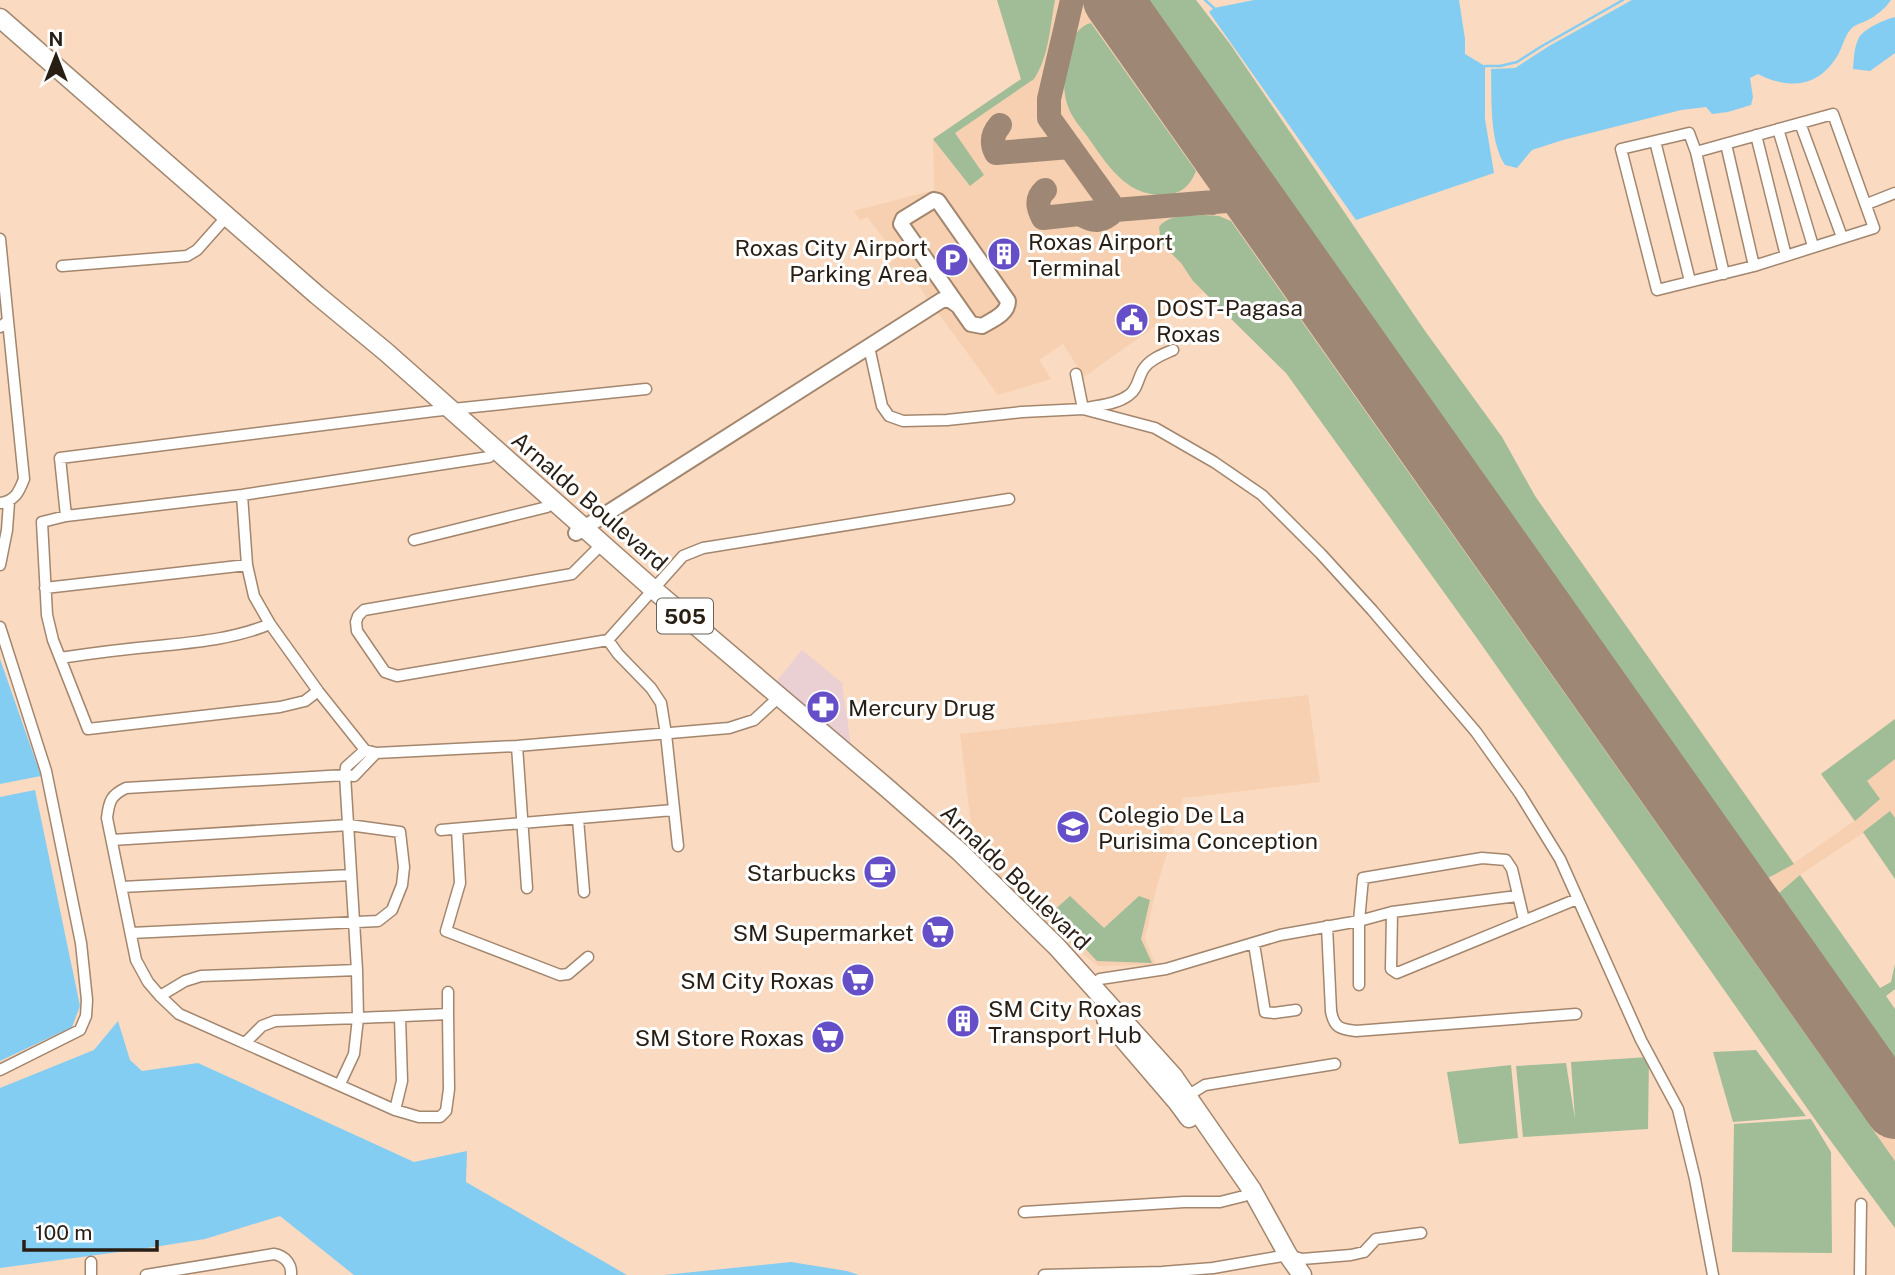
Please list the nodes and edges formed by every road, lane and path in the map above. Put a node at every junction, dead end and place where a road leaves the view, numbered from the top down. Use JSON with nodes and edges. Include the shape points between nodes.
{"nodes":[{"id":1,"x":0,"y":18,"type":"edge"},
{"id":2,"x":0,"y":31,"type":"edge"},
{"id":3,"x":51,"y":70,"type":"junction"},
{"id":4,"x":1800,"y":123,"type":"junction"},
{"id":5,"x":1778,"y":129,"type":"junction"},
{"id":6,"x":1756,"y":135,"type":"junction"},
{"id":7,"x":1655,"y":141,"type":"junction"},
{"id":8,"x":1726,"y":144,"type":"junction"},
{"id":9,"x":1696,"y":152,"type":"junction"},
{"id":10,"x":184,"y":184,"type":"junction"},
{"id":11,"x":1895,"y":193,"type":"edge"},
{"id":12,"x":1867,"y":204,"type":"junction"},
{"id":13,"x":221,"y":223,"type":"junction"},
{"id":14,"x":1842,"y":237,"type":"junction"},
{"id":15,"x":0,"y":239,"type":"edge"},
{"id":16,"x":249,"y":242,"type":"junction"},
{"id":17,"x":1813,"y":246,"type":"junction"},
{"id":18,"x":1786,"y":256,"type":"junction"},
{"id":19,"x":62,"y":266,"type":"dead end"},
{"id":20,"x":1754,"y":266,"type":"junction"},
{"id":21,"x":1724,"y":274,"type":"junction"},
{"id":22,"x":1690,"y":281,"type":"junction"},
{"id":23,"x":943,"y":293,"type":"junction"},
{"id":24,"x":4,"y":324,"type":"edge"},
{"id":25,"x":869,"y":346,"type":"junction"},
{"id":26,"x":1173,"y":350,"type":"dead end"},
{"id":27,"x":1076,"y":374,"type":"dead end"},
{"id":28,"x":646,"y":389,"type":"dead end"},
{"id":29,"x":1083,"y":409,"type":"junction"},
{"id":30,"x":442,"y":410,"type":"junction"},
{"id":31,"x":489,"y":457,"type":"junction"},
{"id":32,"x":512,"y":471,"type":"junction"},
{"id":33,"x":242,"y":495,"type":"junction"},
{"id":34,"x":1009,"y":499,"type":"dead end"},
{"id":35,"x":4,"y":503,"type":"edge"},
{"id":36,"x":547,"y":507,"type":"junction"},
{"id":37,"x":66,"y":516,"type":"junction"},
{"id":38,"x":580,"y":530,"type":"junction"},
{"id":39,"x":414,"y":540,"type":"dead end"},
{"id":40,"x":596,"y":550,"type":"junction"},
{"id":41,"x":0,"y":565,"type":"edge"},
{"id":42,"x":247,"y":565,"type":"junction"},
{"id":43,"x":45,"y":588,"type":"junction"},
{"id":44,"x":650,"y":592,"type":"junction"},
{"id":45,"x":270,"y":624,"type":"junction"},
{"id":46,"x":0,"y":627,"type":"edge"},
{"id":47,"x":608,"y":640,"type":"junction"},
{"id":48,"x":60,"y":658,"type":"junction"},
{"id":49,"x":318,"y":691,"type":"junction"},
{"id":50,"x":776,"y":700,"type":"junction"},
{"id":51,"x":666,"y":734,"type":"junction"},
{"id":52,"x":517,"y":746,"type":"junction"},
{"id":53,"x":365,"y":750,"type":"junction"},
{"id":54,"x":376,"y":754,"type":"junction"},
{"id":55,"x":345,"y":775,"type":"junction"},
{"id":56,"x":673,"y":810,"type":"junction"},
{"id":57,"x":578,"y":819,"type":"junction"},
{"id":58,"x":523,"y":824,"type":"junction"},
{"id":59,"x":349,"y":825,"type":"junction"},
{"id":60,"x":457,"y":828,"type":"junction"},
{"id":61,"x":441,"y":830,"type":"dead end"},
{"id":62,"x":112,"y":840,"type":"junction"},
{"id":63,"x":678,"y":846,"type":"dead end"},
{"id":64,"x":351,"y":875,"type":"junction"},
{"id":65,"x":122,"y":887,"type":"junction"},
{"id":66,"x":527,"y":888,"type":"dead end"},
{"id":67,"x":583,"y":892,"type":"dead end"},
{"id":68,"x":1517,"y":896,"type":"junction"},
{"id":69,"x":1577,"y":899,"type":"junction"},
{"id":70,"x":1392,"y":912,"type":"junction"},
{"id":71,"x":1359,"y":920,"type":"junction"},
{"id":72,"x":1524,"y":920,"type":"junction"},
{"id":73,"x":354,"y":922,"type":"junction"},
{"id":74,"x":1327,"y":926,"type":"junction"},
{"id":75,"x":131,"y":933,"type":"junction"},
{"id":76,"x":1254,"y":944,"type":"junction"},
{"id":77,"x":588,"y":957,"type":"dead end"},
{"id":78,"x":357,"y":970,"type":"junction"},
{"id":79,"x":1081,"y":979,"type":"junction"},
{"id":80,"x":1359,"y":985,"type":"dead end"},
{"id":81,"x":447,"y":992,"type":"dead end"},
{"id":82,"x":160,"y":996,"type":"junction"},
{"id":83,"x":1296,"y":1010,"type":"dead end"},
{"id":84,"x":448,"y":1014,"type":"junction"},
{"id":85,"x":1576,"y":1014,"type":"dead end"},
{"id":86,"x":400,"y":1017,"type":"junction"},
{"id":87,"x":358,"y":1018,"type":"junction"},
{"id":88,"x":245,"y":1043,"type":"junction"},
{"id":89,"x":1335,"y":1064,"type":"dead end"},
{"id":90,"x":0,"y":1070,"type":"edge"},
{"id":91,"x":340,"y":1084,"type":"junction"},
{"id":92,"x":1183,"y":1099,"type":"junction"},
{"id":93,"x":396,"y":1110,"type":"junction"},
{"id":94,"x":1248,"y":1193,"type":"junction"},
{"id":95,"x":1861,"y":1204,"type":"dead end"},
{"id":96,"x":1024,"y":1212,"type":"dead end"},
{"id":97,"x":1421,"y":1233,"type":"dead end"},
{"id":98,"x":1284,"y":1256,"type":"junction"},
{"id":99,"x":91,"y":1262,"type":"dead end"},
{"id":100,"x":91,"y":1275,"type":"edge"},
{"id":101,"x":146,"y":1275,"type":"edge"},
{"id":102,"x":291,"y":1275,"type":"edge"},
{"id":103,"x":1044,"y":1275,"type":"edge"},
{"id":104,"x":1291,"y":1275,"type":"edge"},
{"id":105,"x":1302,"y":1275,"type":"edge"},
{"id":106,"x":1713,"y":1275,"type":"edge"},
{"id":107,"x":1860,"y":1275,"type":"edge"}],
"edges":[{"from":1,"to":3,"type":"highway","name":"Arnaldo Boulevard","number":"505"},
{"from":2,"to":3,"type":"highway","name":"Arnaldo Boulevard","number":"505"},
{"from":3,"to":10,"type":"highway","name":"Arnaldo Boulevard","number":"505"},
{"from":4,"to":5,"type":"street"},
{"from":4,"to":12,"type":"street","via":[[1833,114]]},
{"from":4,"to":14,"type":"street"},
{"from":5,"to":6,"type":"street"},
{"from":5,"to":17,"type":"street"},
{"from":6,"to":8,"type":"street"},
{"from":6,"to":18,"type":"street"},
{"from":7,"to":9,"type":"street","via":[[1689,133]]},
{"from":7,"to":22,"type":"street"},
{"from":7,"to":22,"type":"street","via":[[1621,149],[1657,290]]},
{"from":8,"to":9,"type":"street"},
{"from":8,"to":20,"type":"street"},
{"from":9,"to":21,"type":"street"},
{"from":10,"to":13,"type":"highway","name":"Arnaldo Boulevard","number":"505"},
{"from":10,"to":16,"type":"highway","name":"Arnaldo Boulevard","number":"505"},
{"from":11,"to":12,"type":"street"},
{"from":12,"to":14,"type":"street","via":[[1874,228]]},
{"from":13,"to":16,"type":"highway","name":"Arnaldo Boulevard","number":"505"},
{"from":13,"to":19,"type":"street","via":[[187,256]]},
{"from":14,"to":17,"type":"street"},
{"from":15,"to":24,"type":"street"},
{"from":16,"to":30,"type":"highway","name":"Arnaldo Boulevard","number":"505"},
{"from":17,"to":18,"type":"street"},
{"from":18,"to":20,"type":"street"},
{"from":20,"to":21,"type":"street"},
{"from":21,"to":22,"type":"street"},
{"from":23,"to":23,"type":"street","via":[[901,224],[934,200],[1008,306],[976,326]]},
{"from":23,"to":25,"type":"street"},
{"from":24,"to":35,"type":"street","via":[[24,478],[18,494]]},
{"from":25,"to":29,"type":"street","via":[[882,406],[889,416],[903,421]]},
{"from":25,"to":38,"type":"street"},
{"from":26,"to":29,"type":"street","via":[[1144,368],[1130,394]]},
{"from":27,"to":29,"type":"street"},
{"from":28,"to":30,"type":"street"},
{"from":29,"to":69,"type":"street","via":[[1155,428],[1262,495],[1372,610],[1476,732],[1560,859]]},
{"from":30,"to":31,"type":"highway","name":"Arnaldo Boulevard","number":"505"},
{"from":30,"to":32,"type":"highway","name":"Arnaldo Boulevard","number":"505"},
{"from":30,"to":37,"type":"street","via":[[60,458]]},
{"from":31,"to":32,"type":"highway","name":"Arnaldo Boulevard","number":"505"},
{"from":31,"to":33,"type":"street"},
{"from":32,"to":36,"type":"highway","name":"Arnaldo Boulevard","number":"505"},
{"from":32,"to":38,"type":"highway","name":"Arnaldo Boulevard","number":"505"},
{"from":33,"to":37,"type":"street"},
{"from":33,"to":42,"type":"street"},
{"from":34,"to":44,"type":"street","via":[[702,548],[684,555]]},
{"from":35,"to":41,"type":"street","via":[[6,530]]},
{"from":36,"to":38,"type":"highway","name":"Arnaldo Boulevard","number":"505"},
{"from":36,"to":39,"type":"street"},
{"from":37,"to":43,"type":"street","via":[[42,522]]},
{"from":38,"to":40,"type":"highway","name":"Arnaldo Boulevard","number":"505"},
{"from":38,"to":44,"type":"highway","name":"Arnaldo Boulevard","number":"505"},
{"from":40,"to":44,"type":"highway","name":"Arnaldo Boulevard","number":"505"},
{"from":40,"to":47,"type":"street","via":[[572,574],[364,610],[358,616],[357,631],[385,672],[397,676]]},
{"from":42,"to":43,"type":"street"},
{"from":42,"to":45,"type":"street","via":[[254,596]]},
{"from":43,"to":48,"type":"street","via":[[47,615]]},
{"from":44,"to":47,"type":"street"},
{"from":44,"to":50,"type":"highway","name":"Arnaldo Boulevard","number":"505"},
{"from":45,"to":48,"type":"street","via":[[225,639]]},
{"from":45,"to":49,"type":"street"},
{"from":46,"to":90,"type":"street","via":[[46,771],[81,943],[87,1000],[80,1030]]},
{"from":47,"to":51,"type":"street","via":[[661,704]]},
{"from":48,"to":49,"type":"street","via":[[88,729],[280,707],[305,701]]},
{"from":49,"to":53,"type":"street"},
{"from":50,"to":51,"type":"street","via":[[754,720],[730,729]]},
{"from":50,"to":79,"type":"highway","name":"Arnaldo Boulevard","number":"505","via":[[956,856],[1027,931]]},
{"from":51,"to":52,"type":"street"},
{"from":51,"to":56,"type":"street"},
{"from":52,"to":54,"type":"street"},
{"from":52,"to":58,"type":"street"},
{"from":53,"to":54,"type":"street"},
{"from":53,"to":55,"type":"street","via":[[346,767]]},
{"from":54,"to":55,"type":"street","via":[[354,776]]},
{"from":55,"to":59,"type":"street"},
{"from":55,"to":62,"type":"street","via":[[126,788],[115,793],[108,805]]},
{"from":56,"to":57,"type":"street"},
{"from":56,"to":63,"type":"street"},
{"from":57,"to":58,"type":"street"},
{"from":57,"to":67,"type":"street"},
{"from":58,"to":60,"type":"street"},
{"from":58,"to":66,"type":"street"},
{"from":59,"to":62,"type":"street"},
{"from":59,"to":64,"type":"street"},
{"from":59,"to":73,"type":"street","via":[[400,832],[404,867],[392,910],[378,921]]},
{"from":60,"to":61,"type":"street"},
{"from":60,"to":77,"type":"street","via":[[460,883],[446,931],[560,975]]},
{"from":62,"to":65,"type":"street"},
{"from":64,"to":65,"type":"street"},
{"from":64,"to":73,"type":"street"},
{"from":65,"to":75,"type":"street"},
{"from":68,"to":70,"type":"street"},
{"from":68,"to":71,"type":"street","via":[[1506,860],[1482,858],[1363,878]]},
{"from":68,"to":72,"type":"street"},
{"from":69,"to":72,"type":"street"},
{"from":69,"to":106,"type":"street","via":[[1678,1109]]},
{"from":70,"to":71,"type":"street"},
{"from":70,"to":72,"type":"street","via":[[1391,969],[1397,973]]},
{"from":71,"to":74,"type":"street"},
{"from":71,"to":80,"type":"street"},
{"from":73,"to":75,"type":"street"},
{"from":73,"to":78,"type":"street"},
{"from":74,"to":76,"type":"street"},
{"from":74,"to":85,"type":"street","via":[[1331,1012],[1333,1022],[1342,1030]]},
{"from":75,"to":82,"type":"street","via":[[136,960]]},
{"from":76,"to":79,"type":"street","via":[[1166,968]]},
{"from":76,"to":83,"type":"street","via":[[1265,1012]]},
{"from":78,"to":82,"type":"street","via":[[201,976]]},
{"from":78,"to":87,"type":"street"},
{"from":79,"to":92,"type":"highway","name":"Arnaldo Boulevard","number":"505"},
{"from":81,"to":84,"type":"street"},
{"from":82,"to":88,"type":"street","via":[[179,1014]]},
{"from":84,"to":86,"type":"street"},
{"from":84,"to":93,"type":"street","via":[[446,1111],[440,1117],[419,1117]]},
{"from":86,"to":87,"type":"street"},
{"from":86,"to":93,"type":"street","via":[[402,1080]]},
{"from":87,"to":88,"type":"street","via":[[275,1021],[262,1026]]},
{"from":87,"to":91,"type":"street","via":[[354,1054]]},
{"from":88,"to":91,"type":"street"},
{"from":89,"to":92,"type":"street","via":[[1205,1085]]},
{"from":91,"to":93,"type":"street"},
{"from":92,"to":94,"type":"highway","name":"Arnaldo Boulevard","number":"505"},
{"from":94,"to":96,"type":"street","via":[[1220,1202]]},
{"from":94,"to":98,"type":"highway","name":"Arnaldo Boulevard","number":"505"},
{"from":95,"to":107,"type":"street"},
{"from":97,"to":98,"type":"street","via":[[1376,1239],[1364,1252],[1351,1255]]},
{"from":98,"to":103,"type":"street","via":[[1213,1268]]},
{"from":98,"to":104,"type":"highway","name":"Arnaldo Boulevard","number":"505"},
{"from":98,"to":105,"type":"highway","name":"Arnaldo Boulevard","number":"505"},
{"from":99,"to":100,"type":"street"},
{"from":101,"to":102,"type":"street","via":[[274,1254],[287,1261]]}]}
